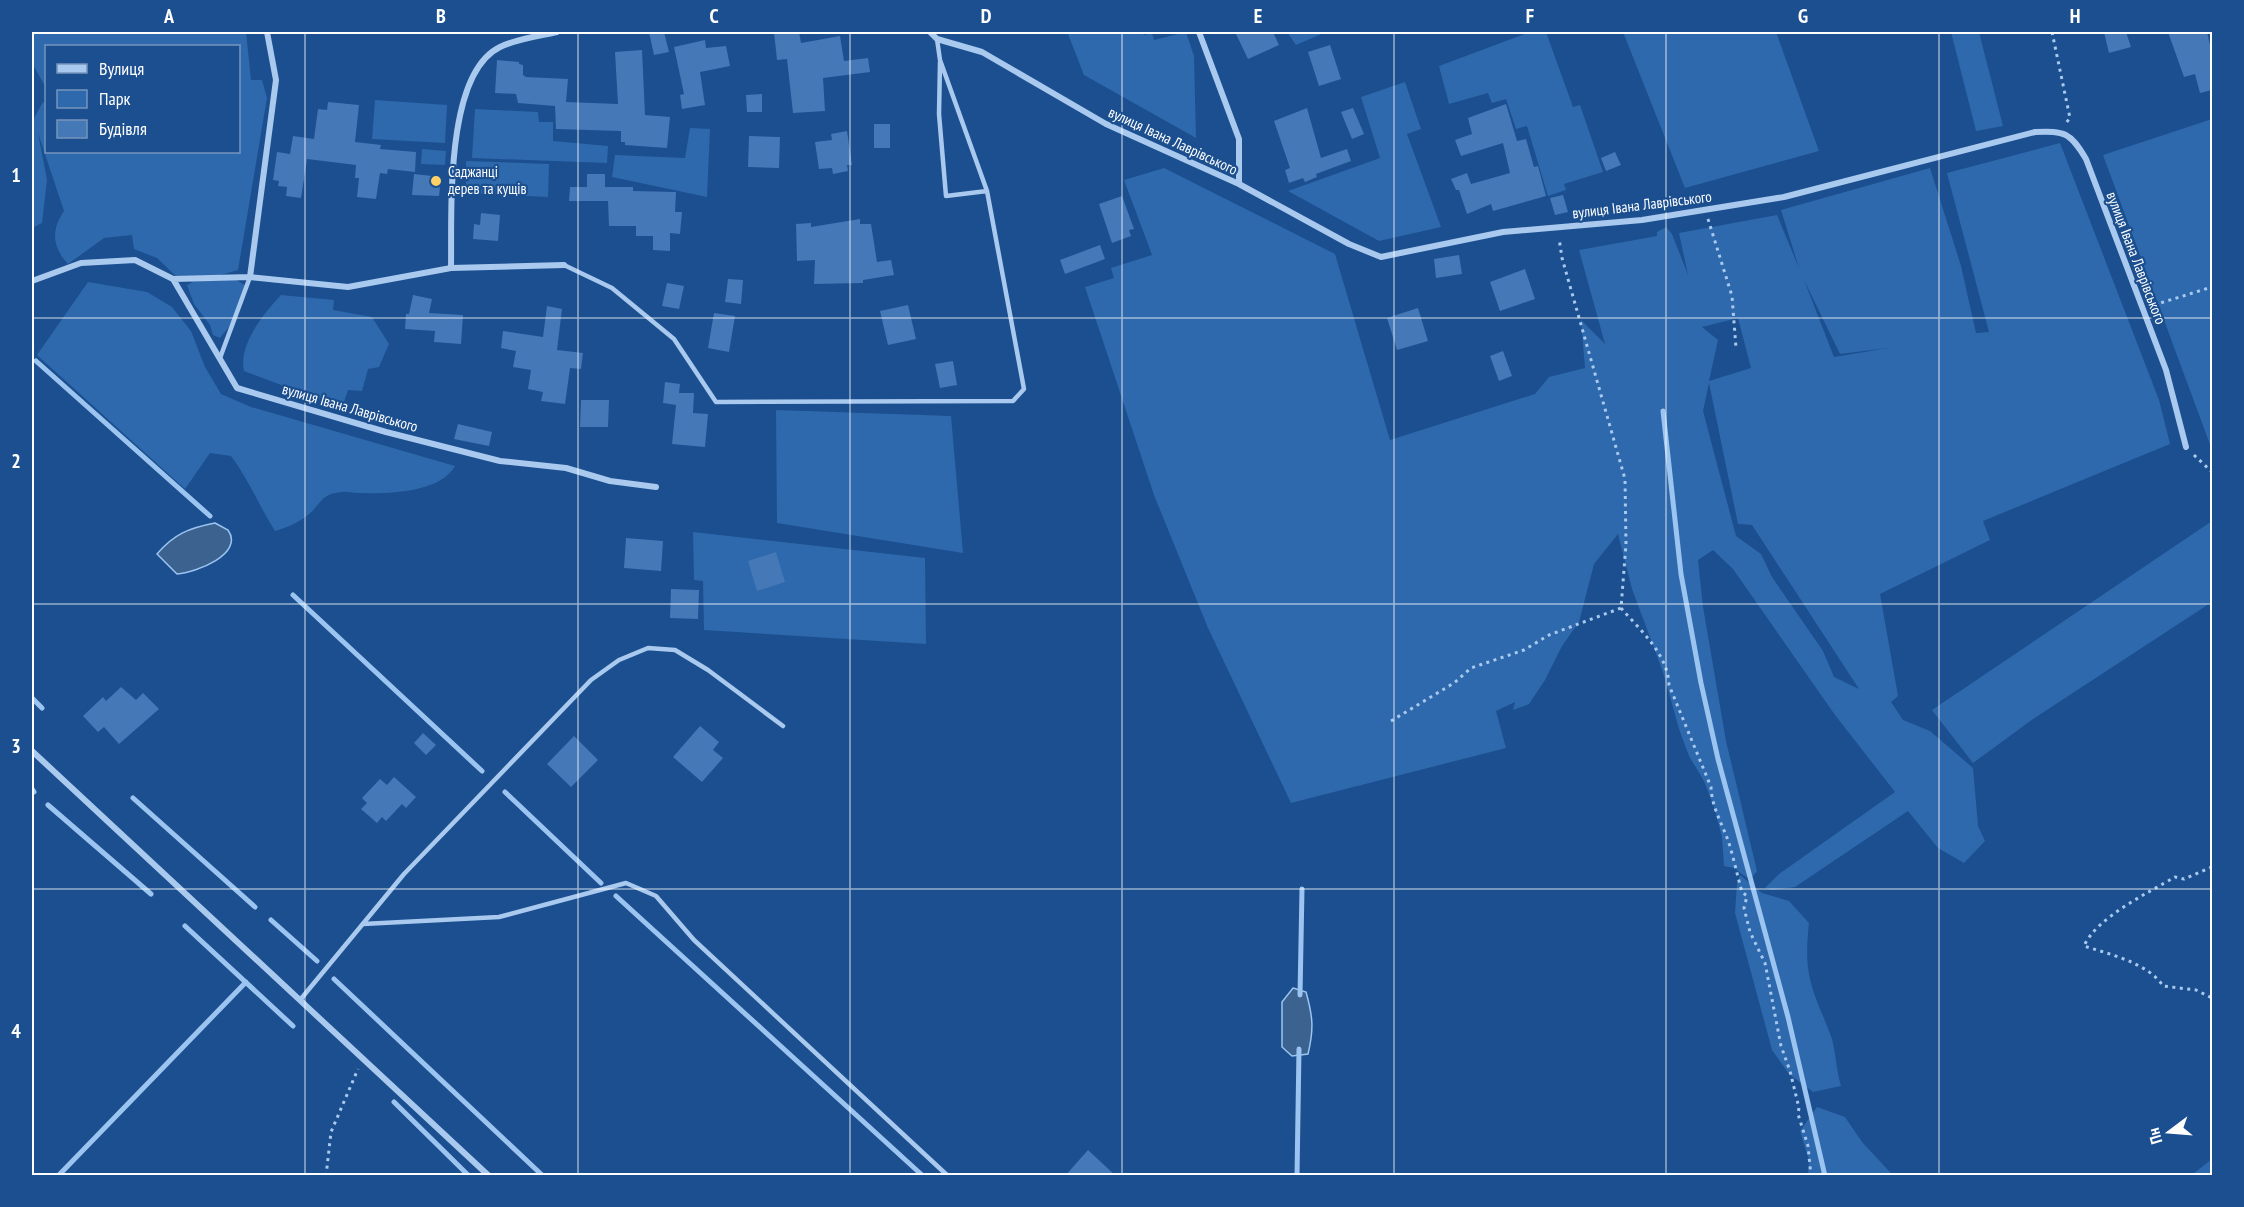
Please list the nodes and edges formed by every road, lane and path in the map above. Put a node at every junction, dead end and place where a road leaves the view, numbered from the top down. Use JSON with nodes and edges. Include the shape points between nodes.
{"nodes":[{"id":1,"x":267,"y":32,"type":"edge"},
{"id":2,"x":557,"y":32,"type":"edge"},
{"id":3,"x":930,"y":32,"type":"edge"},
{"id":4,"x":1199,"y":32,"type":"edge"},
{"id":5,"x":2052,"y":32,"type":"edge"},
{"id":6,"x":937,"y":39,"type":"junction"},
{"id":7,"x":940,"y":60,"type":"junction"},
{"id":8,"x":2059,"y":131,"type":"junction"},
{"id":9,"x":1239,"y":184,"type":"junction"},
{"id":10,"x":987,"y":191,"type":"junction"},
{"id":11,"x":1705,"y":210,"type":"junction"},
{"id":12,"x":1557,"y":227,"type":"junction"},
{"id":13,"x":564,"y":266,"type":"joint"},
{"id":14,"x":451,"y":268,"type":"junction"},
{"id":15,"x":250,"y":277,"type":"junction"},
{"id":16,"x":173,"y":279,"type":"junction"},
{"id":17,"x":32,"y":281,"type":"edge"},
{"id":18,"x":2212,"y":286,"type":"edge"},
{"id":19,"x":2143,"y":308,"type":"junction"},
{"id":20,"x":1736,"y":348,"type":"dead end"},
{"id":21,"x":220,"y":358,"type":"junction"},
{"id":22,"x":2187,"y":447,"type":"joint"},
{"id":23,"x":2212,"y":472,"type":"edge"},
{"id":24,"x":656,"y":487,"type":"dead end"},
{"id":25,"x":1621,"y":608,"type":"junction"},
{"id":26,"x":1391,"y":721,"type":"dead end"},
{"id":27,"x":783,"y":726,"type":"dead end"},
{"id":28,"x":32,"y":751,"type":"edge"},
{"id":29,"x":2212,"y":867,"type":"edge"},
{"id":30,"x":363,"y":924,"type":"junction"},
{"id":31,"x":2212,"y":998,"type":"edge"},
{"id":32,"x":300,"y":1000,"type":"junction"},
{"id":33,"x":363,"y":1059,"type":"junction"},
{"id":34,"x":326,"y":1176,"type":"edge"},
{"id":35,"x":489,"y":1176,"type":"edge"},
{"id":36,"x":948,"y":1176,"type":"edge"},
{"id":37,"x":1811,"y":1176,"type":"edge"}],
"edges":[{"from":1,"to":15,"type":"street","via":[[276,80]]},
{"from":2,"to":14,"type":"street","via":[[498,47],[479,67],[464,95],[453,153]]},
{"from":3,"to":6,"type":"street","name":"вулиця Івана Лаврівського"},
{"from":4,"to":9,"type":"street","via":[[1239,139]]},
{"from":5,"to":8,"type":"path","via":[[2070,118]]},
{"from":6,"to":7,"type":"lane"},
{"from":6,"to":9,"type":"street","name":"вулиця Івана Лаврівського","via":[[982,52],[1106,124]]},
{"from":7,"to":10,"type":"lane"},
{"from":7,"to":10,"type":"lane","via":[[939,114],[946,196]]},
{"from":8,"to":11,"type":"street","name":"вулиця Івана Лаврівського","via":[[2034,132],[1784,197]]},
{"from":8,"to":19,"type":"street","name":"вулиця Івана Лаврівського","via":[[2074,139],[2086,159]]},
{"from":9,"to":12,"type":"street","name":"вулиця Івана Лаврівського","via":[[1348,244],[1380,257],[1503,232]]},
{"from":10,"to":13,"type":"lane","via":[[1024,389],[1013,401],[716,402],[674,339],[612,288]]},
{"from":11,"to":12,"type":"street","name":"вулиця Івана Лаврівського"},
{"from":11,"to":20,"type":"path","via":[[1732,296]]},
{"from":12,"to":25,"type":"path","via":[[1562,258],[1625,479],[1627,521]]},
{"from":13,"to":14,"type":"street"},
{"from":14,"to":15,"type":"street","via":[[348,287]]},
{"from":15,"to":16,"type":"street"},
{"from":15,"to":21,"type":"lane"},
{"from":16,"to":17,"type":"street","via":[[135,260],[81,262]]},
{"from":16,"to":21,"type":"street","name":"вулиця Івана Лаврівського"},
{"from":18,"to":19,"type":"path"},
{"from":19,"to":22,"type":"street","name":"вулиця Івана Лаврівського","via":[[2166,369]]},
{"from":21,"to":24,"type":"street","name":"вулиця Івана Лаврівського","via":[[237,388],[500,461],[566,468],[610,481]]},
{"from":22,"to":23,"type":"path"},
{"from":25,"to":26,"type":"path","via":[[1471,668],[1454,683]]},
{"from":25,"to":37,"type":"path","via":[[1669,671],[1669,685],[1711,787],[1718,822],[1731,850],[1742,892],[1747,896],[1744,908],[1750,932],[1766,963],[1781,1046],[1808,1146]]},
{"from":27,"to":30,"type":"lane","via":[[675,650],[648,648],[619,660],[591,680],[404,874]]},
{"from":28,"to":32,"type":"street"},
{"from":29,"to":31,"type":"path","via":[[2184,879],[2175,877],[2133,902],[2089,934],[2084,946],[2121,957],[2156,975],[2163,986],[2196,990]]},
{"from":30,"to":32,"type":"lane"},
{"from":30,"to":36,"type":"lane","via":[[499,917],[626,883],[656,896],[694,940]]},
{"from":32,"to":33,"type":"street"},
{"from":33,"to":34,"type":"path","via":[[331,1132]]},
{"from":33,"to":35,"type":"street"}]}
